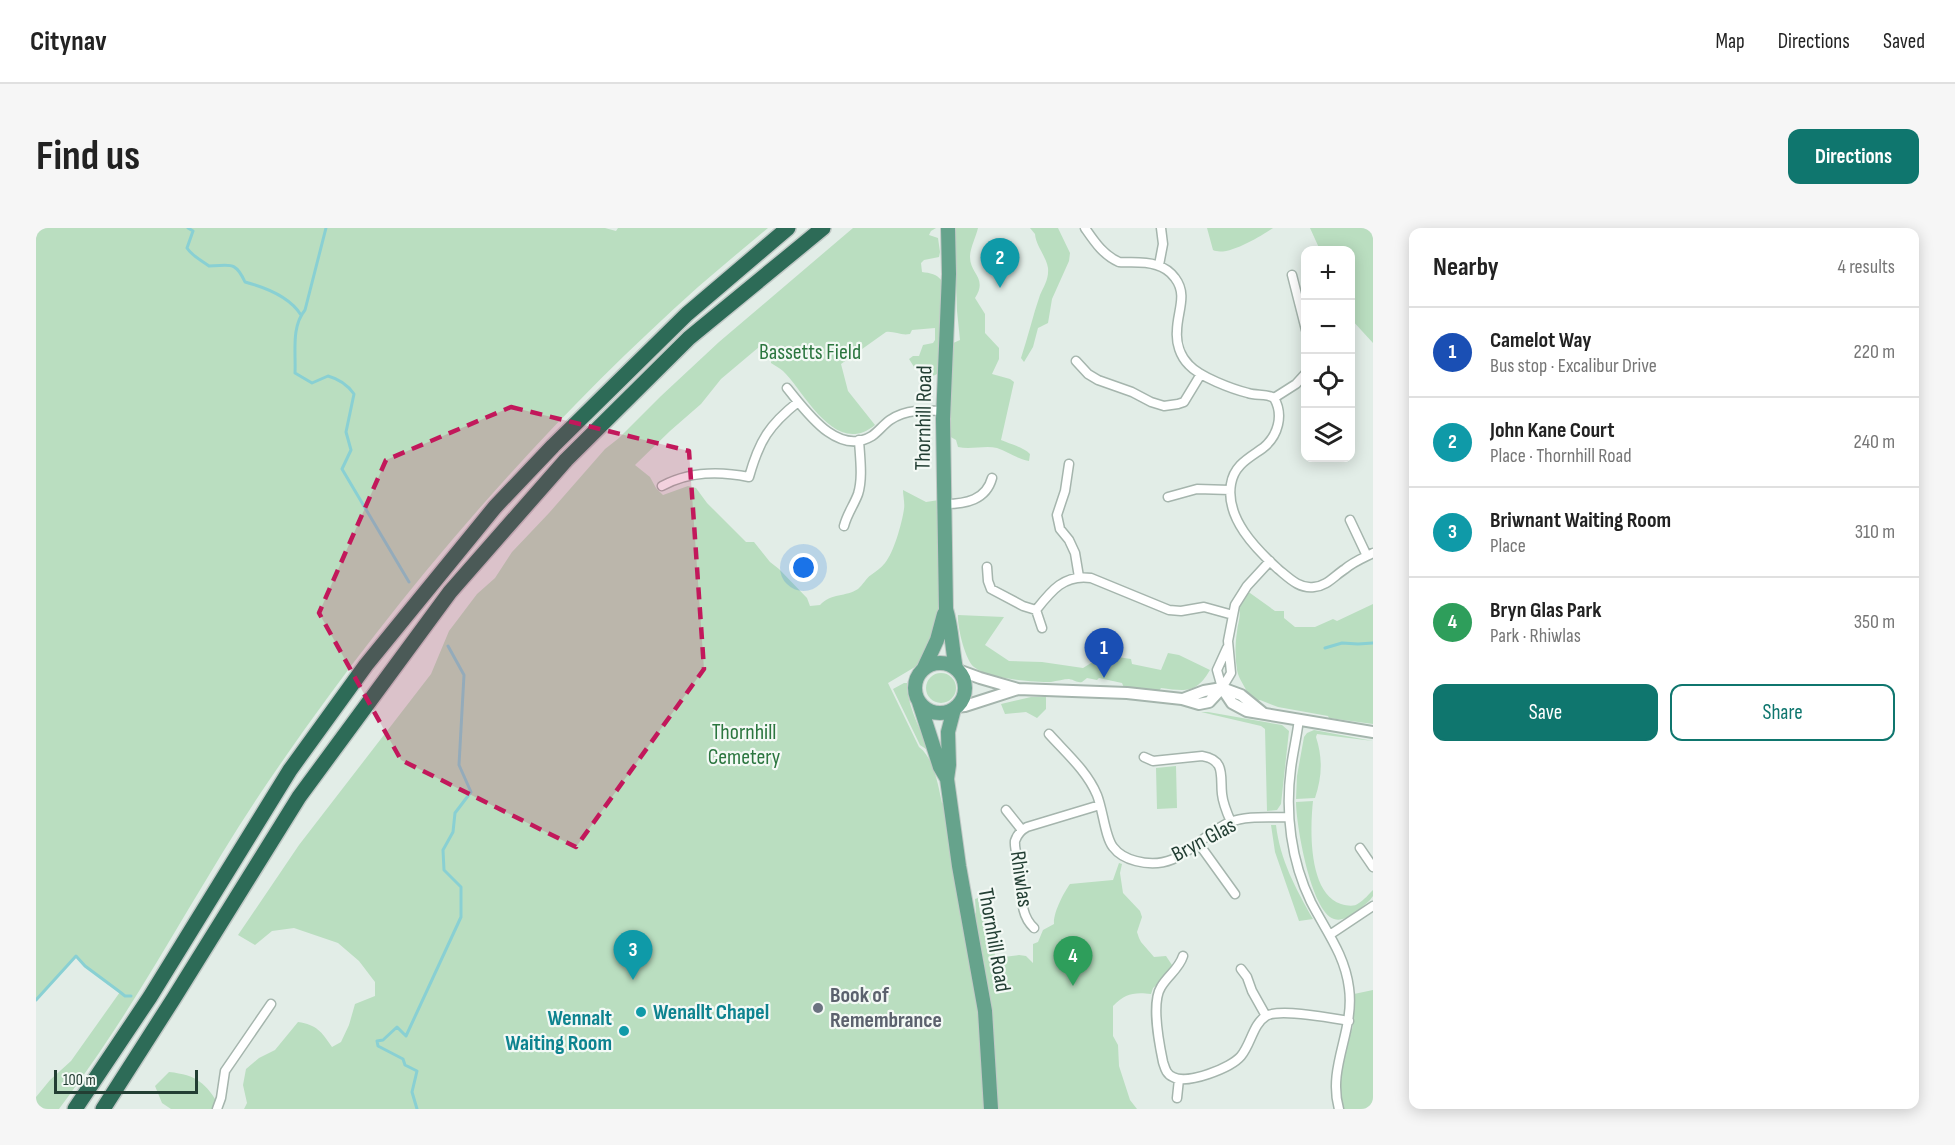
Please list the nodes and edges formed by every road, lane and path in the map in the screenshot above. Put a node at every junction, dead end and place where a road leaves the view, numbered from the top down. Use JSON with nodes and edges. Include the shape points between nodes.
{"nodes":[{"id":1,"x":788,"y":228,"type":"edge"},
{"id":2,"x":823,"y":228,"type":"edge"},
{"id":3,"x":948,"y":228,"type":"edge"},
{"id":4,"x":1085,"y":228,"type":"edge"},
{"id":5,"x":1161,"y":228,"type":"edge"},
{"id":6,"x":1159,"y":266,"type":"junction"},
{"id":7,"x":1292,"y":274,"type":"dead end"},
{"id":8,"x":1301,"y":313,"type":"edge"},
{"id":9,"x":1076,"y":361,"type":"dead end"},
{"id":10,"x":1201,"y":374,"type":"junction"},
{"id":11,"x":1301,"y":377,"type":"edge"},
{"id":12,"x":787,"y":388,"type":"dead end"},
{"id":13,"x":1274,"y":399,"type":"junction"},
{"id":14,"x":798,"y":402,"type":"junction"},
{"id":15,"x":944,"y":411,"type":"junction"},
{"id":16,"x":859,"y":440,"type":"junction"},
{"id":17,"x":1069,"y":464,"type":"dead end"},
{"id":18,"x":992,"y":478,"type":"dead end"},
{"id":19,"x":662,"y":486,"type":"dead end"},
{"id":20,"x":1230,"y":490,"type":"junction"},
{"id":21,"x":1168,"y":497,"type":"dead end"},
{"id":22,"x":945,"y":504,"type":"junction"},
{"id":23,"x":1350,"y":520,"type":"dead end"},
{"id":24,"x":844,"y":526,"type":"dead end"},
{"id":25,"x":1370,"y":555,"type":"edge"},
{"id":26,"x":1270,"y":561,"type":"junction"},
{"id":27,"x":987,"y":567,"type":"dead end"},
{"id":28,"x":1079,"y":577,"type":"junction"},
{"id":29,"x":946,"y":609,"type":"junction"},
{"id":30,"x":1036,"y":610,"type":"junction"},
{"id":31,"x":1233,"y":615,"type":"junction"},
{"id":32,"x":1042,"y":628,"type":"dead end"},
{"id":33,"x":924,"y":668,"type":"junction"},
{"id":34,"x":957,"y":670,"type":"junction"},
{"id":35,"x":1018,"y":688,"type":"junction"},
{"id":36,"x":1222,"y":688,"type":"junction"},
{"id":37,"x":918,"y":701,"type":"junction"},
{"id":38,"x":954,"y":708,"type":"junction"},
{"id":39,"x":1299,"y":719,"type":"junction"},
{"id":40,"x":1373,"y":732,"type":"edge"},
{"id":41,"x":1049,"y":734,"type":"dead end"},
{"id":42,"x":1144,"y":757,"type":"dead end"},
{"id":43,"x":947,"y":779,"type":"junction"},
{"id":44,"x":1100,"y":805,"type":"junction"},
{"id":45,"x":1006,"y":810,"type":"dead end"},
{"id":46,"x":1289,"y":817,"type":"junction"},
{"id":47,"x":1231,"y":822,"type":"junction"},
{"id":48,"x":1022,"y":830,"type":"junction"},
{"id":49,"x":1199,"y":844,"type":"junction"},
{"id":50,"x":1360,"y":848,"type":"dead end"},
{"id":51,"x":1373,"y":867,"type":"edge"},
{"id":52,"x":1235,"y":894,"type":"dead end"},
{"id":53,"x":1373,"y":906,"type":"edge"},
{"id":54,"x":1034,"y":928,"type":"dead end"},
{"id":55,"x":1331,"y":934,"type":"junction"},
{"id":56,"x":1183,"y":956,"type":"dead end"},
{"id":57,"x":1241,"y":969,"type":"dead end"},
{"id":58,"x":271,"y":1004,"type":"dead end"},
{"id":59,"x":1266,"y":1016,"type":"junction"},
{"id":60,"x":1349,"y":1021,"type":"junction"},
{"id":61,"x":1179,"y":1079,"type":"junction"},
{"id":62,"x":1177,"y":1098,"type":"dead end"},
{"id":63,"x":75,"y":1109,"type":"edge"},
{"id":64,"x":103,"y":1109,"type":"edge"},
{"id":65,"x":217,"y":1109,"type":"edge"},
{"id":66,"x":991,"y":1109,"type":"edge"},
{"id":67,"x":1337,"y":1109,"type":"edge"}],
"edges":[{"from":1,"to":63,"type":"highway","via":[[687,314],[553,446],[495,507],[366,665],[290,770],[150,997]]},
{"from":2,"to":64,"type":"highway","via":[[689,338],[566,460],[450,592],[299,797]]},
{"from":3,"to":15,"type":"main road","name":"Thornhill Road","via":[[950,274]]},
{"from":4,"to":6,"type":"street","via":[[1114,260]]},
{"from":5,"to":6,"type":"street"},
{"from":6,"to":10,"type":"street","via":[[1173,275],[1181,288],[1178,346],[1189,366]]},
{"from":7,"to":8,"type":"street"},
{"from":9,"to":10,"type":"street","via":[[1098,380],[1164,406],[1184,402]]},
{"from":10,"to":13,"type":"street","via":[[1247,393]]},
{"from":11,"to":13,"type":"street"},
{"from":12,"to":14,"type":"street"},
{"from":13,"to":20,"type":"street","via":[[1279,410],[1277,428],[1269,442],[1237,468]]},
{"from":14,"to":16,"type":"street","via":[[812,419],[835,436]]},
{"from":14,"to":19,"type":"street","via":[[762,438],[749,477],[704,473]]},
{"from":15,"to":16,"type":"street","via":[[904,413],[870,437]]},
{"from":15,"to":22,"type":"main road","name":"Thornhill Road"},
{"from":16,"to":24,"type":"street","via":[[860,483]]},
{"from":17,"to":28,"type":"street","via":[[1058,515],[1060,529],[1073,546]]},
{"from":18,"to":22,"type":"street","via":[[978,499]]},
{"from":20,"to":21,"type":"street","via":[[1197,489]]},
{"from":20,"to":26,"type":"street","via":[[1243,530]]},
{"from":22,"to":29,"type":"main road","name":"Thornhill Road"},
{"from":23,"to":25,"type":"street"},
{"from":25,"to":26,"type":"street","via":[[1328,582],[1308,588],[1295,583]]},
{"from":26,"to":31,"type":"street","via":[[1242,592]]},
{"from":27,"to":30,"type":"street","via":[[991,589]]},
{"from":28,"to":30,"type":"street","via":[[1058,585]]},
{"from":28,"to":31,"type":"street","via":[[1091,578],[1169,610],[1204,607]]},
{"from":29,"to":33,"type":"main road","name":"Thornhill Road"},
{"from":29,"to":34,"type":"main road","name":"Thornhill Road"},
{"from":30,"to":32,"type":"street"},
{"from":31,"to":36,"type":"street","via":[[1227,648],[1217,670]]},
{"from":33,"to":34,"type":"main road","via":[[940,663]]},
{"from":33,"to":37,"type":"main road","name":"Thornhill Road","via":[[915,683]]},
{"from":34,"to":35,"type":"street"},
{"from":34,"to":38,"type":"main road","name":"Thornhill Road","via":[[965,689]]},
{"from":35,"to":36,"type":"street","via":[[1102,691],[1206,703]]},
{"from":35,"to":38,"type":"street"},
{"from":36,"to":39,"type":"street","via":[[1232,703],[1247,711]]},
{"from":37,"to":38,"type":"main road","via":[[934,712]]},
{"from":37,"to":43,"type":"main road","name":"Thornhill Road"},
{"from":38,"to":43,"type":"main road","name":"Thornhill Road","via":[[948,732]]},
{"from":39,"to":40,"type":"street"},
{"from":39,"to":46,"type":"street"},
{"from":41,"to":44,"type":"street","name":"Bryn Glas","via":[[1087,777]]},
{"from":42,"to":47,"type":"street","via":[[1154,761],[1210,757],[1220,767],[1222,796]]},
{"from":43,"to":66,"type":"main road","name":"Thornhill Road","via":[[985,1011]]},
{"from":44,"to":48,"type":"street","name":"Rhiwlas"},
{"from":44,"to":49,"type":"street","name":"Bryn Glas","via":[[1110,843],[1131,860],[1161,862],[1179,857]]},
{"from":45,"to":48,"type":"street","name":"Rhiwlas"},
{"from":46,"to":47,"type":"street","name":"Bryn Glas"},
{"from":46,"to":55,"type":"street","via":[[1300,875]]},
{"from":47,"to":49,"type":"street","name":"Bryn Glas"},
{"from":48,"to":54,"type":"street","name":"Rhiwlas","via":[[1015,843],[1022,904],[1025,917]]},
{"from":49,"to":52,"type":"street"},
{"from":50,"to":51,"type":"street"},
{"from":53,"to":55,"type":"street"},
{"from":55,"to":60,"type":"street","via":[[1347,975]]},
{"from":56,"to":61,"type":"street","via":[[1156,1002],[1165,1069]]},
{"from":57,"to":59,"type":"street"},
{"from":58,"to":65,"type":"street","via":[[225,1071]]},
{"from":59,"to":60,"type":"street","via":[[1286,1013]]},
{"from":59,"to":61,"type":"street","via":[[1235,1061],[1216,1071]]},
{"from":60,"to":67,"type":"street","via":[[1335,1078]]},
{"from":61,"to":62,"type":"street"}]}
